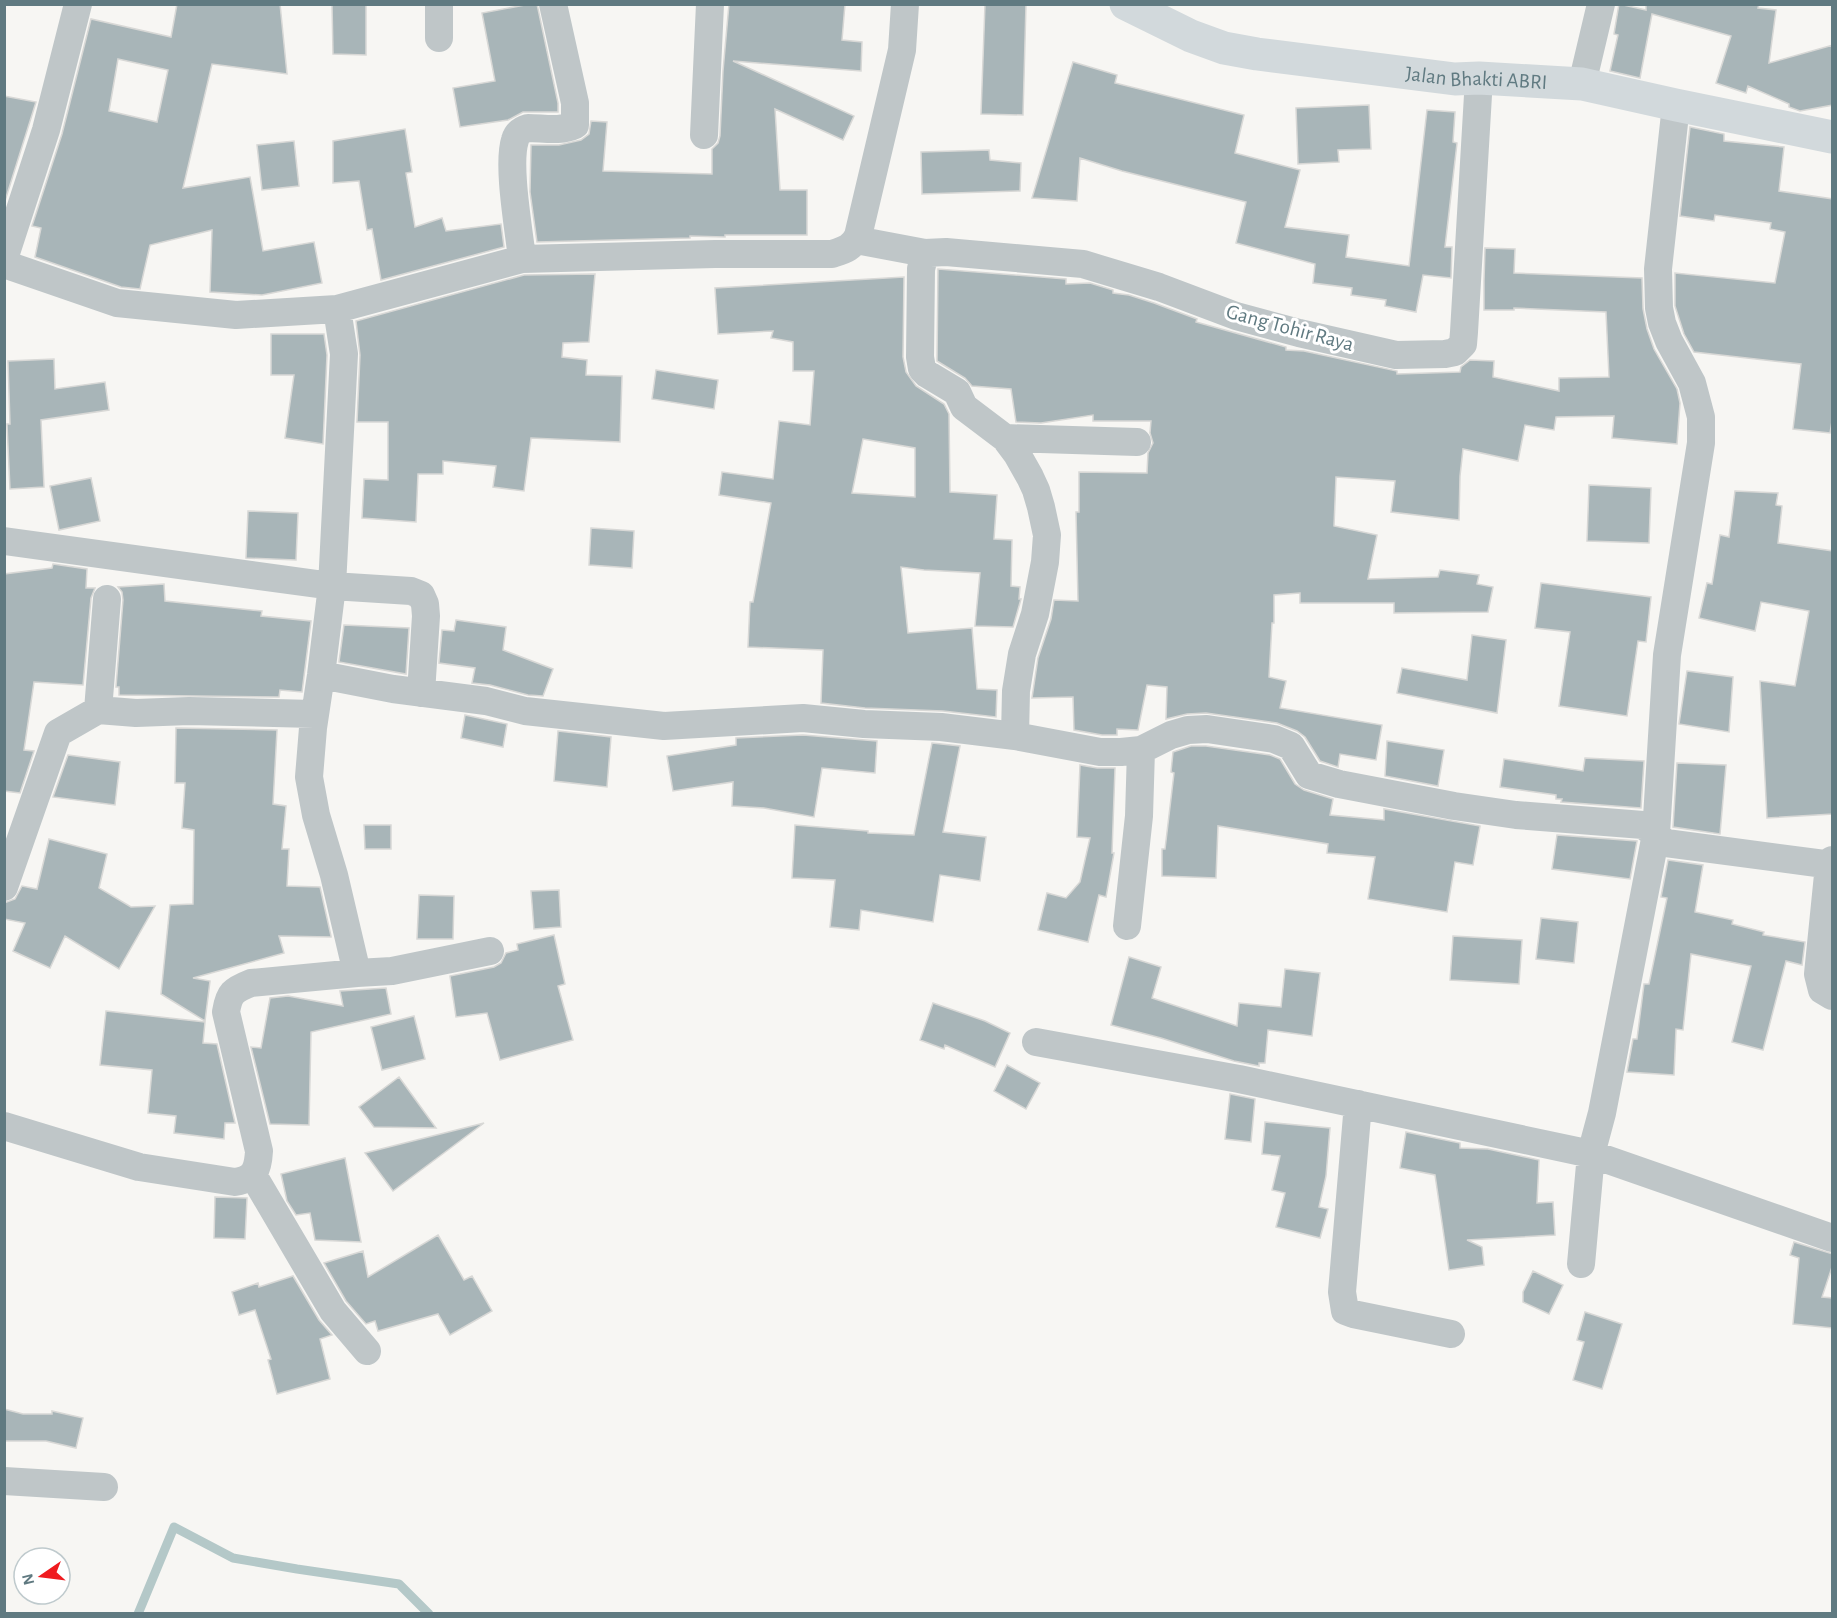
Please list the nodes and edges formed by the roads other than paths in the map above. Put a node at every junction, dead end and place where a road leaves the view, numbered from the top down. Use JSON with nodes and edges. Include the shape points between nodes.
{"nodes":[{"id":1,"x":78,"y":4,"type":"edge"},
{"id":2,"x":439,"y":4,"type":"edge"},
{"id":3,"x":553,"y":4,"type":"edge"},
{"id":4,"x":710,"y":4,"type":"edge"},
{"id":5,"x":905,"y":4,"type":"edge"},
{"id":6,"x":1126,"y":4,"type":"edge"},
{"id":7,"x":1601,"y":4,"type":"edge"},
{"id":8,"x":438,"y":38,"type":"dead end"},
{"id":9,"x":1479,"y":78,"type":"junction"},
{"id":10,"x":1582,"y":84,"type":"junction"},
{"id":11,"x":1676,"y":105,"type":"junction"},
{"id":12,"x":704,"y":135,"type":"dead end"},
{"id":13,"x":1833,"y":137,"type":"edge"},
{"id":14,"x":856,"y":240,"type":"junction"},
{"id":15,"x":925,"y":253,"type":"junction"},
{"id":16,"x":4,"y":259,"type":"edge"},
{"id":17,"x":522,"y":259,"type":"junction"},
{"id":18,"x":4,"y":264,"type":"edge"},
{"id":19,"x":337,"y":309,"type":"junction"},
{"id":20,"x":1005,"y":438,"type":"junction"},
{"id":21,"x":1137,"y":442,"type":"dead end"},
{"id":22,"x":4,"y":541,"type":"edge"},
{"id":23,"x":332,"y":586,"type":"junction"},
{"id":24,"x":107,"y":598,"type":"dead end"},
{"id":25,"x":321,"y":675,"type":"junction"},
{"id":26,"x":421,"y":693,"type":"junction"},
{"id":27,"x":98,"y":710,"type":"junction"},
{"id":28,"x":314,"y":714,"type":"junction"},
{"id":29,"x":1015,"y":736,"type":"junction"},
{"id":30,"x":1141,"y":750,"type":"junction"},
{"id":31,"x":1656,"y":834,"type":"junction"},
{"id":32,"x":1832,"y":863,"type":"edge"},
{"id":33,"x":4,"y":887,"type":"edge"},
{"id":34,"x":1127,"y":926,"type":"dead end"},
{"id":35,"x":490,"y":951,"type":"dead end"},
{"id":36,"x":357,"y":973,"type":"junction"},
{"id":37,"x":1833,"y":996,"type":"edge"},
{"id":38,"x":1036,"y":1042,"type":"dead end"},
{"id":39,"x":1358,"y":1104,"type":"junction"},
{"id":40,"x":4,"y":1126,"type":"edge"},
{"id":41,"x":1591,"y":1154,"type":"junction"},
{"id":42,"x":252,"y":1175,"type":"junction"},
{"id":43,"x":1833,"y":1238,"type":"edge"},
{"id":44,"x":1581,"y":1264,"type":"dead end"},
{"id":45,"x":1452,"y":1334,"type":"dead end"},
{"id":46,"x":367,"y":1351,"type":"dead end"},
{"id":47,"x":4,"y":1481,"type":"edge"},
{"id":48,"x":104,"y":1487,"type":"dead end"}],
"edges":[{"from":1,"to":16,"type":"street","via":[[46,130]]},
{"from":2,"to":8,"type":"street"},
{"from":3,"to":17,"type":"street","via":[[576,119],[575,125],[561,129],[528,128],[518,133],[514,142],[512,169]]},
{"from":4,"to":12,"type":"street"},
{"from":5,"to":14,"type":"street","via":[[902,50]]},
{"from":6,"to":9,"type":"street","name":"Jalan Bhakti ABRI","via":[[1224,48],[1421,75]]},
{"from":7,"to":10,"type":"street"},
{"from":9,"to":10,"type":"street","name":"Jalan Bhakti ABRI"},
{"from":9,"to":15,"type":"street","name":"Gang Tohir Raya","via":[[1463,344],[1455,352],[1396,355],[1299,333],[1083,264]]},
{"from":10,"to":11,"type":"street","name":"Jalan Bhakti ABRI"},
{"from":11,"to":13,"type":"street","name":"Jalan Bhakti ABRI"},
{"from":11,"to":31,"type":"street","via":[[1658,269],[1659,308],[1669,341],[1692,382],[1701,417],[1701,443],[1667,655]]},
{"from":14,"to":15,"type":"street","name":"Gang Tohir Raya"},
{"from":14,"to":17,"type":"street","via":[[832,254]]},
{"from":15,"to":20,"type":"street","via":[[921,281],[922,369],[957,392],[964,407]]},
{"from":17,"to":19,"type":"street"},
{"from":18,"to":19,"type":"street","via":[[117,303],[236,315]]},
{"from":19,"to":23,"type":"street","via":[[344,354]]},
{"from":20,"to":21,"type":"street"},
{"from":20,"to":29,"type":"street","via":[[1036,490],[1047,535],[1035,614],[1017,682]]},
{"from":22,"to":23,"type":"street"},
{"from":23,"to":25,"type":"street"},
{"from":23,"to":26,"type":"street","via":[[411,591],[420,595],[426,616]]},
{"from":24,"to":27,"type":"street"},
{"from":25,"to":26,"type":"street"},
{"from":25,"to":28,"type":"street"},
{"from":26,"to":29,"type":"street","via":[[486,701],[525,711],[664,726],[803,718]]},
{"from":27,"to":28,"type":"street"},
{"from":27,"to":33,"type":"street","via":[[58,733]]},
{"from":28,"to":36,"type":"street","via":[[309,777]]},
{"from":29,"to":30,"type":"street","via":[[1100,752]]},
{"from":30,"to":31,"type":"street","via":[[1188,730],[1274,739],[1291,746],[1309,775],[1339,784],[1454,806],[1643,825]]},
{"from":30,"to":34,"type":"street","via":[[1139,816]]},
{"from":31,"to":32,"type":"street","via":[[1666,843]]},
{"from":31,"to":41,"type":"street"},
{"from":32,"to":37,"type":"street","via":[[1818,974],[1822,990]]},
{"from":35,"to":36,"type":"street","via":[[392,971]]},
{"from":36,"to":42,"type":"street","via":[[252,983],[238,988],[229,998],[226,1012],[259,1151]]},
{"from":38,"to":39,"type":"street"},
{"from":39,"to":41,"type":"street"},
{"from":39,"to":45,"type":"street","via":[[1342,1292],[1346,1311]]},
{"from":40,"to":42,"type":"street","via":[[139,1167],[236,1182]]},
{"from":41,"to":43,"type":"street"},
{"from":41,"to":44,"type":"street"},
{"from":42,"to":46,"type":"street","via":[[333,1311]]},
{"from":47,"to":48,"type":"street"}]}
